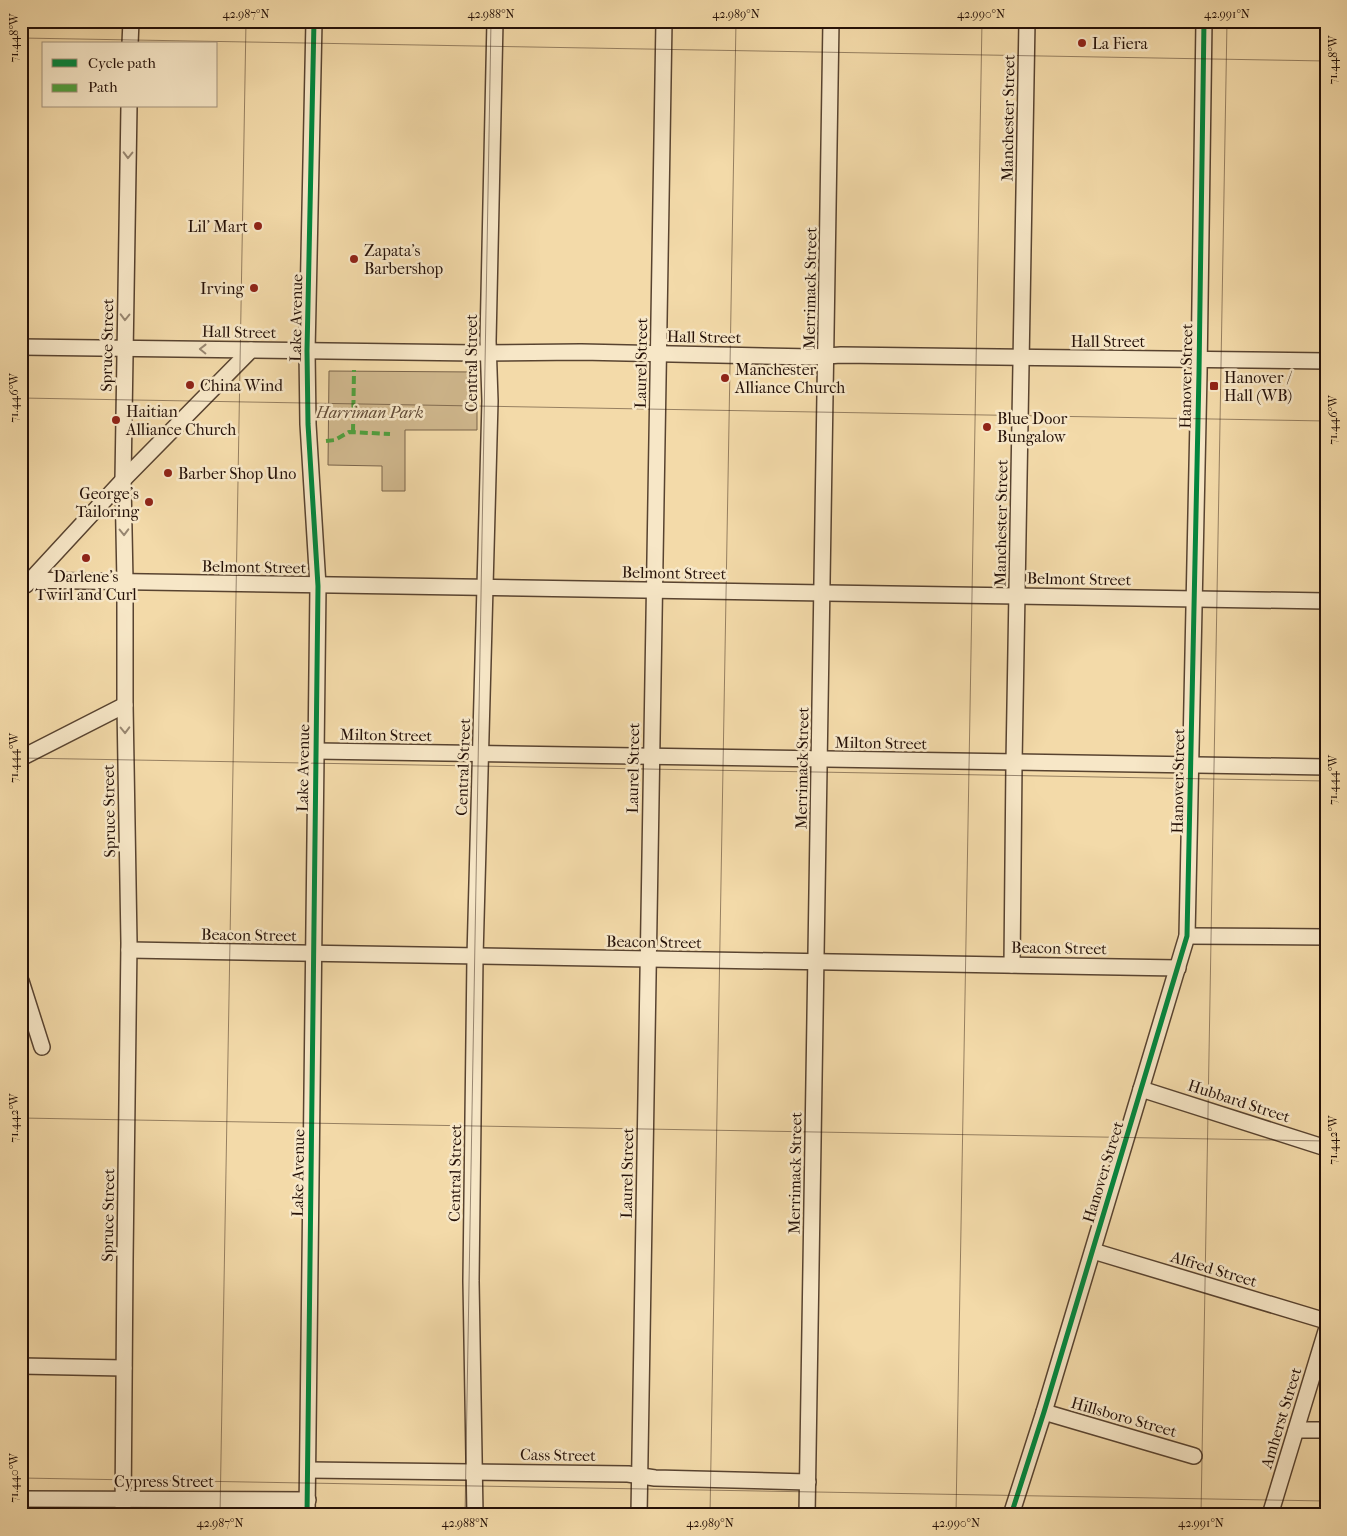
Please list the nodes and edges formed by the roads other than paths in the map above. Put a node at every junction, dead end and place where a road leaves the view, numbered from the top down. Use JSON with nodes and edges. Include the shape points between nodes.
{"nodes":[{"id":1,"x":131,"y":21,"type":"edge"},
{"id":2,"x":314,"y":21,"type":"edge"},
{"id":3,"x":495,"y":21,"type":"edge"},
{"id":4,"x":664,"y":21,"type":"edge"},
{"id":5,"x":831,"y":21,"type":"edge"},
{"id":6,"x":1028,"y":21,"type":"edge"},
{"id":7,"x":1204,"y":21,"type":"edge"},
{"id":8,"x":130,"y":42,"type":"edge"},
{"id":9,"x":129,"y":108,"type":"edge"},
{"id":10,"x":21,"y":347,"type":"edge"},
{"id":11,"x":124,"y":348,"type":"junction"},
{"id":12,"x":251,"y":350,"type":"junction"},
{"id":13,"x":307,"y":351,"type":"junction"},
{"id":14,"x":489,"y":353,"type":"junction"},
{"id":15,"x":658,"y":353,"type":"junction"},
{"id":16,"x":827,"y":356,"type":"junction"},
{"id":17,"x":1021,"y":358,"type":"junction"},
{"id":18,"x":1199,"y":359,"type":"junction"},
{"id":19,"x":1326,"y":360,"type":"edge"},
{"id":20,"x":123,"y":480,"type":"junction"},
{"id":21,"x":125,"y":582,"type":"junction"},
{"id":22,"x":24,"y":584,"type":"edge"},
{"id":23,"x":318,"y":586,"type":"junction"},
{"id":24,"x":486,"y":588,"type":"junction"},
{"id":25,"x":654,"y":590,"type":"junction"},
{"id":26,"x":822,"y":592,"type":"junction"},
{"id":27,"x":1017,"y":596,"type":"junction"},
{"id":28,"x":1194,"y":600,"type":"junction"},
{"id":29,"x":1326,"y":601,"type":"edge"},
{"id":30,"x":125,"y":705,"type":"junction"},
{"id":31,"x":316,"y":751,"type":"junction"},
{"id":32,"x":481,"y":754,"type":"junction"},
{"id":33,"x":651,"y":756,"type":"junction"},
{"id":34,"x":21,"y":758,"type":"edge"},
{"id":35,"x":819,"y":760,"type":"junction"},
{"id":36,"x":1014,"y":763,"type":"junction"},
{"id":37,"x":1191,"y":764,"type":"junction"},
{"id":38,"x":1326,"y":766,"type":"edge"},
{"id":39,"x":1187,"y":936,"type":"junction"},
{"id":40,"x":1326,"y":937,"type":"edge"},
{"id":41,"x":129,"y":950,"type":"junction"},
{"id":42,"x":313,"y":953,"type":"junction"},
{"id":43,"x":475,"y":956,"type":"junction"},
{"id":44,"x":648,"y":960,"type":"junction"},
{"id":45,"x":816,"y":963,"type":"junction"},
{"id":46,"x":1012,"y":965,"type":"junction"},
{"id":47,"x":1178,"y":968,"type":"junction"},
{"id":48,"x":21,"y":981,"type":"edge"},
{"id":49,"x":42,"y":1046,"type":"dead end"},
{"id":50,"x":1141,"y":1089,"type":"junction"},
{"id":51,"x":1326,"y":1148,"type":"edge"},
{"id":52,"x":1093,"y":1251,"type":"junction"},
{"id":53,"x":1326,"y":1321,"type":"edge"},
{"id":54,"x":1326,"y":1331,"type":"edge"},
{"id":55,"x":21,"y":1366,"type":"edge"},
{"id":56,"x":124,"y":1368,"type":"junction"},
{"id":57,"x":1044,"y":1412,"type":"junction"},
{"id":58,"x":1296,"y":1430,"type":"junction"},
{"id":59,"x":1326,"y":1430,"type":"edge"},
{"id":60,"x":1194,"y":1456,"type":"dead end"},
{"id":61,"x":308,"y":1470,"type":"junction"},
{"id":62,"x":475,"y":1471,"type":"junction"},
{"id":63,"x":640,"y":1476,"type":"junction"},
{"id":64,"x":808,"y":1482,"type":"junction"},
{"id":65,"x":21,"y":1499,"type":"edge"},
{"id":66,"x":124,"y":1499,"type":"junction"},
{"id":67,"x":307,"y":1507,"type":"edge"},
{"id":68,"x":123,"y":1515,"type":"edge"},
{"id":69,"x":475,"y":1515,"type":"edge"},
{"id":70,"x":639,"y":1515,"type":"edge"},
{"id":71,"x":807,"y":1515,"type":"edge"},
{"id":72,"x":1011,"y":1515,"type":"edge"},
{"id":73,"x":1270,"y":1515,"type":"edge"}],
"edges":[{"from":1,"to":8,"type":"street"},
{"from":2,"to":13,"type":"street","name":"Lake Avenue"},
{"from":3,"to":14,"type":"street","name":"Central Street"},
{"from":4,"to":15,"type":"street","name":"Laurel Street"},
{"from":5,"to":16,"type":"street","name":"Merrimack Street"},
{"from":6,"to":17,"type":"street","name":"Manchester Street"},
{"from":7,"to":18,"type":"street","name":"Hanover Street"},
{"from":9,"to":11,"type":"street","name":"Spruce Street","one_way":true},
{"from":10,"to":11,"type":"street","name":"Hall Street"},
{"from":12,"to":11,"type":"street","name":"Hall Street","one_way":true},
{"from":11,"to":20,"type":"street","name":"Spruce Street"},
{"from":12,"to":13,"type":"street","name":"Hall Street"},
{"from":12,"to":20,"type":"street"},
{"from":13,"to":14,"type":"street","name":"Hall Street"},
{"from":13,"to":23,"type":"street","name":"Lake Avenue"},
{"from":14,"to":15,"type":"street","name":"Hall Street"},
{"from":14,"to":24,"type":"street","name":"Central Street"},
{"from":15,"to":16,"type":"street","name":"Hall Street"},
{"from":15,"to":25,"type":"street","name":"Laurel Street"},
{"from":16,"to":17,"type":"street","name":"Hall Street"},
{"from":16,"to":26,"type":"street","name":"Merrimack Street"},
{"from":17,"to":18,"type":"street","name":"Hall Street"},
{"from":17,"to":27,"type":"street","name":"Manchester Street"},
{"from":18,"to":19,"type":"street","name":"Hall Street"},
{"from":18,"to":28,"type":"street","name":"Hanover Street"},
{"from":20,"to":21,"type":"street","name":"Spruce Street","one_way":true},
{"from":20,"to":22,"type":"street"},
{"from":21,"to":22,"type":"street","name":"Belmont Street"},
{"from":21,"to":23,"type":"street","name":"Belmont Street"},
{"from":21,"to":30,"type":"street","name":"Spruce Street"},
{"from":23,"to":24,"type":"street","name":"Belmont Street"},
{"from":23,"to":31,"type":"street","name":"Lake Avenue"},
{"from":24,"to":25,"type":"street","name":"Belmont Street"},
{"from":24,"to":32,"type":"street","name":"Central Street"},
{"from":25,"to":26,"type":"street","name":"Belmont Street"},
{"from":25,"to":33,"type":"street","name":"Laurel Street"},
{"from":26,"to":27,"type":"street","name":"Belmont Street"},
{"from":26,"to":35,"type":"street","name":"Merrimack Street"},
{"from":27,"to":28,"type":"street","name":"Belmont Street"},
{"from":27,"to":36,"type":"street","name":"Manchester Street"},
{"from":28,"to":29,"type":"street","name":"Belmont Street"},
{"from":28,"to":37,"type":"street","name":"Hanover Street"},
{"from":30,"to":34,"type":"street"},
{"from":30,"to":41,"type":"street","name":"Spruce Street","one_way":true},
{"from":31,"to":32,"type":"street","name":"Milton Street"},
{"from":31,"to":42,"type":"street","name":"Lake Avenue"},
{"from":32,"to":33,"type":"street","name":"Milton Street"},
{"from":32,"to":43,"type":"street","name":"Central Street"},
{"from":33,"to":35,"type":"street","name":"Milton Street"},
{"from":33,"to":44,"type":"street","name":"Laurel Street"},
{"from":35,"to":36,"type":"street","name":"Milton Street"},
{"from":35,"to":45,"type":"street","name":"Merrimack Street"},
{"from":36,"to":37,"type":"street","name":"Milton Street"},
{"from":36,"to":46,"type":"street","name":"Manchester Street"},
{"from":37,"to":38,"type":"street","name":"Milton Street"},
{"from":37,"to":39,"type":"street","name":"Hanover Street"},
{"from":39,"to":40,"type":"street"},
{"from":39,"to":47,"type":"street","name":"Hanover Street"},
{"from":41,"to":42,"type":"street","name":"Beacon Street"},
{"from":41,"to":56,"type":"street","name":"Spruce Street"},
{"from":42,"to":43,"type":"street","name":"Beacon Street"},
{"from":42,"to":61,"type":"street","name":"Lake Avenue"},
{"from":43,"to":44,"type":"street","name":"Beacon Street"},
{"from":43,"to":62,"type":"street","name":"Central Street","via":[[471,1281]]},
{"from":44,"to":45,"type":"street","name":"Beacon Street"},
{"from":44,"to":63,"type":"street","name":"Laurel Street"},
{"from":45,"to":46,"type":"street","name":"Beacon Street"},
{"from":45,"to":64,"type":"street","name":"Merrimack Street"},
{"from":46,"to":47,"type":"street","name":"Beacon Street"},
{"from":47,"to":50,"type":"street","name":"Hanover Street"},
{"from":48,"to":49,"type":"street"},
{"from":50,"to":51,"type":"street","name":"Hubbard Street"},
{"from":50,"to":52,"type":"street","name":"Hanover Street"},
{"from":52,"to":53,"type":"street","name":"Alfred Street"},
{"from":52,"to":57,"type":"street","name":"Hanover Street"},
{"from":54,"to":58,"type":"street","name":"Amherst Street"},
{"from":55,"to":56,"type":"street"},
{"from":56,"to":66,"type":"street","name":"Spruce Street"},
{"from":57,"to":60,"type":"street","name":"Hillsboro Street"},
{"from":57,"to":72,"type":"street","name":"Hanover Street"},
{"from":58,"to":59,"type":"street"},
{"from":58,"to":73,"type":"street","name":"Amherst Street"},
{"from":61,"to":62,"type":"street","name":"Cass Street"},
{"from":61,"to":67,"type":"street","name":"Lake Avenue"},
{"from":62,"to":63,"type":"street","name":"Cass Street"},
{"from":62,"to":69,"type":"street","name":"Central Street"},
{"from":63,"to":64,"type":"street","name":"Cass Street"},
{"from":63,"to":70,"type":"street","name":"Laurel Street"},
{"from":64,"to":71,"type":"street","name":"Merrimack Street"},
{"from":65,"to":66,"type":"street","name":"Cypress Street"},
{"from":66,"to":67,"type":"street","name":"Cypress Street","via":[[208,1498]]},
{"from":66,"to":68,"type":"street","name":"Spruce Street"}]}
